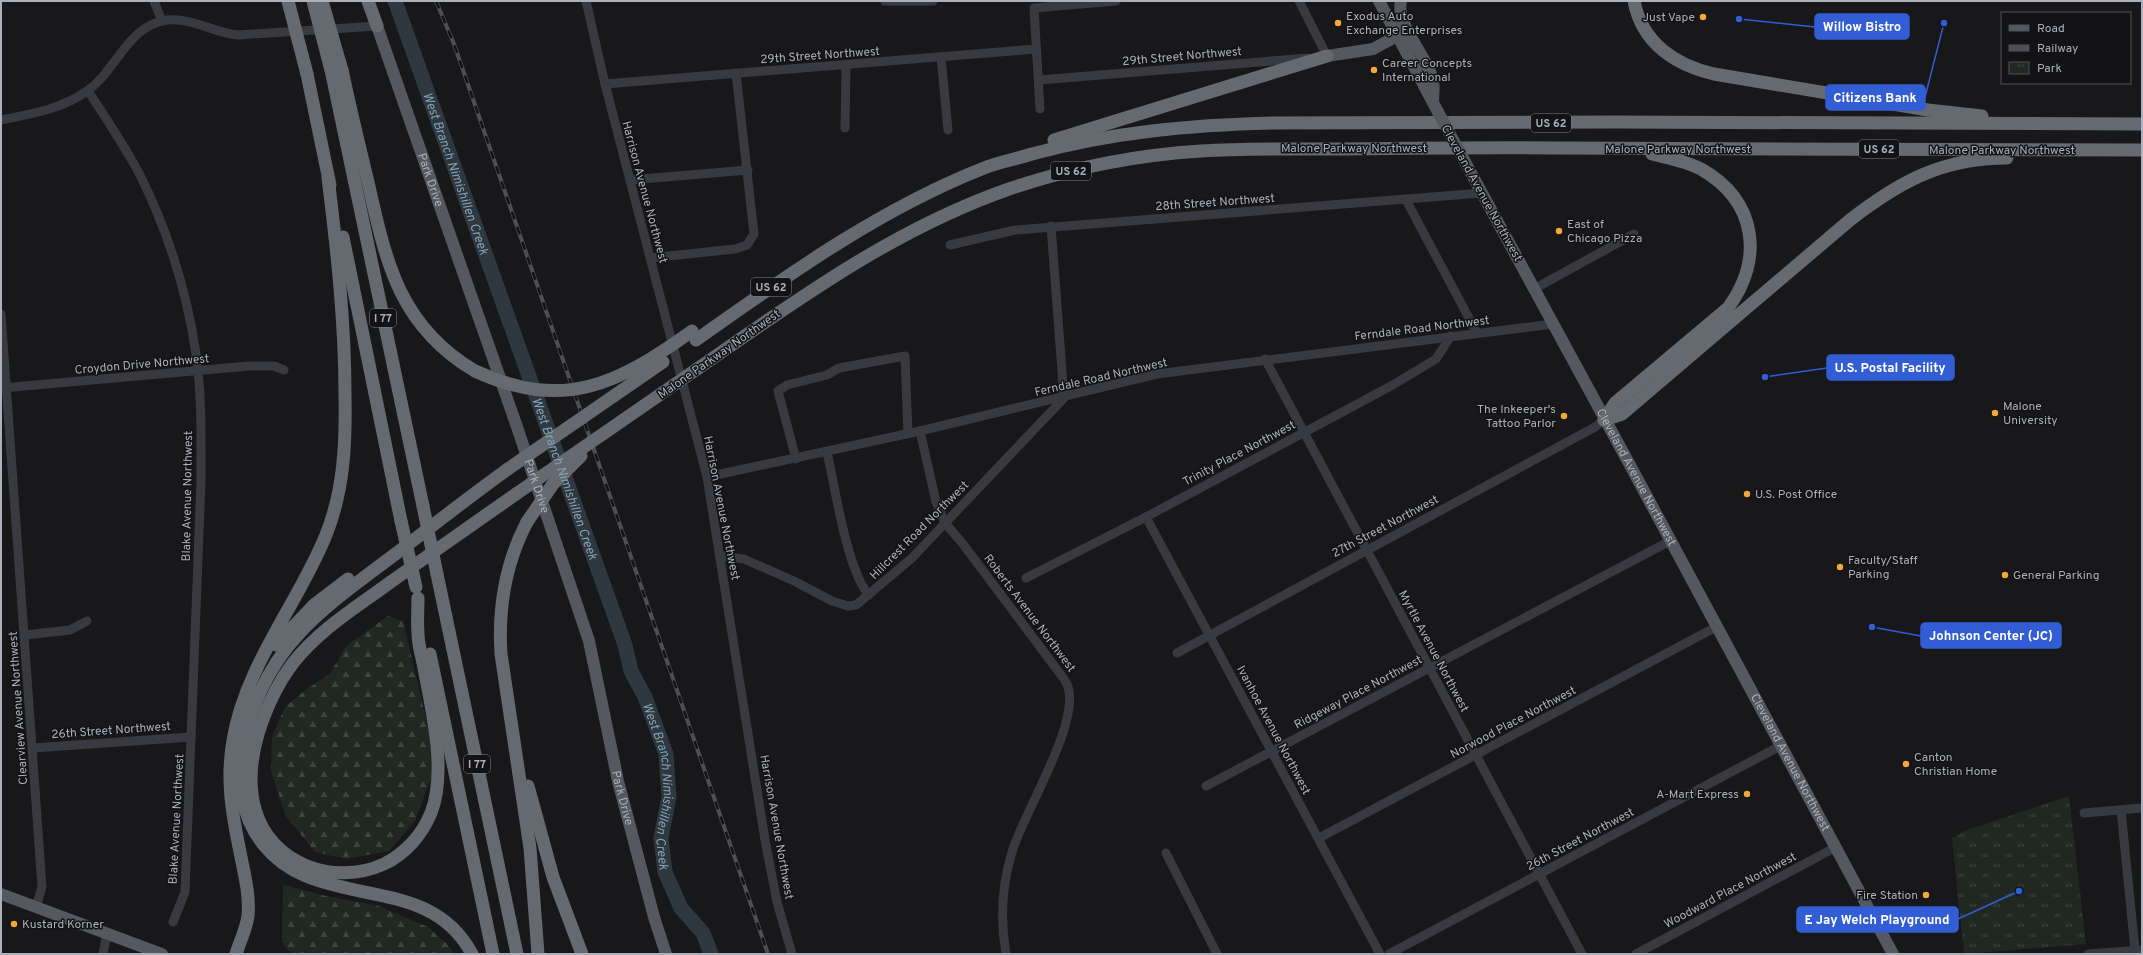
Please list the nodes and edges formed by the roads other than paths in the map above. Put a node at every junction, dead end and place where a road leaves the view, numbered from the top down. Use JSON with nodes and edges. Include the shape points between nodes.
{"nodes":[{"id":1,"x":154,"y":1,"type":"edge"},
{"id":2,"x":288,"y":1,"type":"edge"},
{"id":3,"x":313,"y":1,"type":"edge"},
{"id":4,"x":322,"y":1,"type":"edge"},
{"id":5,"x":368,"y":1,"type":"edge"},
{"id":6,"x":586,"y":1,"type":"edge"},
{"id":7,"x":885,"y":1,"type":"edge"},
{"id":8,"x":933,"y":1,"type":"edge"},
{"id":9,"x":1116,"y":1,"type":"edge"},
{"id":10,"x":1299,"y":1,"type":"edge"},
{"id":11,"x":1379,"y":1,"type":"edge"},
{"id":12,"x":1402,"y":1,"type":"edge"},
{"id":13,"x":1634,"y":1,"type":"edge"},
{"id":14,"x":162,"y":21,"type":"junction"},
{"id":15,"x":377,"y":26,"type":"junction"},
{"id":16,"x":1397,"y":36,"type":"junction"},
{"id":17,"x":1036,"y":49,"type":"junction"},
{"id":18,"x":1327,"y":56,"type":"junction"},
{"id":19,"x":941,"y":57,"type":"junction"},
{"id":20,"x":846,"y":65,"type":"junction"},
{"id":21,"x":336,"y":70,"type":"junction"},
{"id":22,"x":736,"y":73,"type":"junction"},
{"id":23,"x":1039,"y":80,"type":"junction"},
{"id":24,"x":605,"y":84,"type":"junction"},
{"id":25,"x":88,"y":91,"type":"junction"},
{"id":26,"x":1435,"y":107,"type":"junction"},
{"id":27,"x":1040,"y":109,"type":"dead end"},
{"id":28,"x":1,"y":120,"type":"edge"},
{"id":29,"x":2121,"y":124,"type":"junction"},
{"id":30,"x":2142,"y":124,"type":"edge"},
{"id":31,"x":845,"y":128,"type":"dead end"},
{"id":32,"x":948,"y":130,"type":"dead end"},
{"id":33,"x":1617,"y":148,"type":"junction"},
{"id":34,"x":2123,"y":150,"type":"junction"},
{"id":35,"x":2142,"y":150,"type":"edge"},
{"id":36,"x":985,"y":168,"type":"junction"},
{"id":37,"x":748,"y":170,"type":"junction"},
{"id":38,"x":328,"y":178,"type":"junction"},
{"id":39,"x":630,"y":180,"type":"junction"},
{"id":40,"x":1482,"y":193,"type":"junction"},
{"id":41,"x":1406,"y":200,"type":"junction"},
{"id":42,"x":1051,"y":226,"type":"junction"},
{"id":43,"x":1634,"y":234,"type":"dead end"},
{"id":44,"x":950,"y":245,"type":"dead end"},
{"id":45,"x":650,"y":258,"type":"junction"},
{"id":46,"x":1534,"y":289,"type":"junction"},
{"id":47,"x":1,"y":314,"type":"edge"},
{"id":48,"x":1553,"y":324,"type":"junction"},
{"id":49,"x":1477,"y":333,"type":"junction"},
{"id":50,"x":694,"y":335,"type":"junction"},
{"id":51,"x":1451,"y":336,"type":"junction"},
{"id":52,"x":1265,"y":359,"type":"junction"},
{"id":53,"x":284,"y":370,"type":"dead end"},
{"id":54,"x":198,"y":371,"type":"junction"},
{"id":55,"x":4,"y":388,"type":"edge"},
{"id":56,"x":1064,"y":398,"type":"junction"},
{"id":57,"x":634,"y":414,"type":"junction"},
{"id":58,"x":1604,"y":420,"type":"junction"},
{"id":59,"x":920,"y":431,"type":"junction"},
{"id":60,"x":1303,"y":432,"type":"junction"},
{"id":61,"x":908,"y":434,"type":"junction"},
{"id":62,"x":827,"y":452,"type":"junction"},
{"id":63,"x":796,"y":459,"type":"junction"},
{"id":64,"x":707,"y":477,"type":"junction"},
{"id":65,"x":469,"y":498,"type":"junction"},
{"id":66,"x":1146,"y":517,"type":"junction"},
{"id":67,"x":945,"y":523,"type":"junction"},
{"id":68,"x":1670,"y":541,"type":"junction"},
{"id":69,"x":1366,"y":550,"type":"junction"},
{"id":70,"x":720,"y":556,"type":"junction"},
{"id":71,"x":1026,"y":578,"type":"dead end"},
{"id":72,"x":417,"y":592,"type":"junction"},
{"id":73,"x":869,"y":595,"type":"junction"},
{"id":74,"x":87,"y":621,"type":"dead end"},
{"id":75,"x":1718,"y":626,"type":"junction"},
{"id":76,"x":25,"y":635,"type":"junction"},
{"id":77,"x":1209,"y":635,"type":"junction"},
{"id":78,"x":1177,"y":653,"type":"dead end"},
{"id":79,"x":1430,"y":668,"type":"junction"},
{"id":80,"x":250,"y":684,"type":"junction"},
{"id":81,"x":513,"y":728,"type":"junction"},
{"id":82,"x":191,"y":736,"type":"junction"},
{"id":83,"x":1782,"y":745,"type":"junction"},
{"id":84,"x":32,"y":748,"type":"junction"},
{"id":85,"x":1272,"y":752,"type":"junction"},
{"id":86,"x":1476,"y":755,"type":"junction"},
{"id":87,"x":1206,"y":786,"type":"dead end"},
{"id":88,"x":2142,"y":808,"type":"edge"},
{"id":89,"x":2121,"y":810,"type":"junction"},
{"id":90,"x":2084,"y":813,"type":"dead end"},
{"id":91,"x":1318,"y":838,"type":"junction"},
{"id":92,"x":1836,"y":847,"type":"junction"},
{"id":93,"x":1166,"y":853,"type":"dead end"},
{"id":94,"x":1540,"y":874,"type":"junction"},
{"id":95,"x":1,"y":894,"type":"edge"},
{"id":96,"x":36,"y":907,"type":"junction"},
{"id":97,"x":173,"y":922,"type":"dead end"},
{"id":98,"x":107,"y":934,"type":"junction"},
{"id":99,"x":2138,"y":950,"type":"edge"},
{"id":100,"x":103,"y":954,"type":"edge"},
{"id":101,"x":162,"y":954,"type":"edge"},
{"id":102,"x":236,"y":954,"type":"edge"},
{"id":103,"x":472,"y":954,"type":"edge"},
{"id":104,"x":493,"y":954,"type":"edge"},
{"id":105,"x":517,"y":954,"type":"edge"},
{"id":106,"x":538,"y":954,"type":"edge"},
{"id":107,"x":582,"y":954,"type":"edge"},
{"id":108,"x":666,"y":954,"type":"edge"},
{"id":109,"x":792,"y":954,"type":"edge"},
{"id":110,"x":1006,"y":954,"type":"edge"},
{"id":111,"x":1217,"y":954,"type":"edge"},
{"id":112,"x":1380,"y":954,"type":"edge"},
{"id":113,"x":1389,"y":954,"type":"edge"},
{"id":114,"x":1582,"y":954,"type":"edge"},
{"id":115,"x":1636,"y":954,"type":"edge"},
{"id":116,"x":1893,"y":954,"type":"edge"},
{"id":117,"x":2088,"y":954,"type":"edge"}],
"edges":[{"from":1,"to":14,"type":"street"},
{"from":2,"to":38,"type":"highway","number":"I 77","bridge":true,"via":[[307,74]]},
{"from":3,"to":21,"type":"highway","number":"I 77","bridge":true},
{"from":4,"to":21,"type":"highway","bridge":true},
{"from":5,"to":15,"type":"highway"},
{"from":6,"to":24,"type":"street","name":"Harrison Avenue Northwest"},
{"from":7,"to":8,"type":"street"},
{"from":9,"to":17,"type":"street","via":[[1034,8]]},
{"from":10,"to":18,"type":"street"},
{"from":11,"to":16,"type":"main road","name":"Cleveland Avenue Northwest"},
{"from":12,"to":26,"type":"main road","via":[[1400,6],[1403,19],[1433,79]]},
{"from":13,"to":29,"type":"highway","via":[[1643,28],[1658,47],[1683,65],[1702,72],[1960,114]]},
{"from":14,"to":15,"type":"street","via":[[179,20],[238,35]]},
{"from":14,"to":25,"type":"street","via":[[134,38]]},
{"from":15,"to":108,"type":"main road","name":"Park Drive","via":[[589,641],[618,781]]},
{"from":16,"to":18,"type":"main road","via":[[1373,49]]},
{"from":16,"to":26,"type":"main road","name":"Cleveland Avenue Northwest"},
{"from":17,"to":19,"type":"street","name":"29th Street Northwest"},
{"from":17,"to":23,"type":"street"},
{"from":18,"to":23,"type":"street","name":"29th Street Northwest"},
{"from":18,"to":36,"type":"highway","via":[[1050,141]]},
{"from":19,"to":20,"type":"street","name":"29th Street Northwest"},
{"from":19,"to":32,"type":"street"},
{"from":20,"to":22,"type":"street","name":"29th Street Northwest"},
{"from":20,"to":31,"type":"street"},
{"from":21,"to":50,"type":"highway","bridge":true,"via":[[381,237],[397,285],[425,331],[448,353],[475,370],[504,383],[552,390],[584,387],[611,380],[635,370]]},
{"from":21,"to":105,"type":"highway","number":"I 77","bridge":true,"via":[[422,506]]},
{"from":22,"to":24,"type":"street","name":"29th Street Northwest"},
{"from":22,"to":37,"type":"street"},
{"from":23,"to":27,"type":"street"},
{"from":24,"to":39,"type":"street","name":"Harrison Avenue Northwest"},
{"from":25,"to":28,"type":"street","via":[[72,101],[53,108]]},
{"from":25,"to":54,"type":"street","name":"Blake Avenue Northwest","via":[[138,172],[167,239],[184,297]]},
{"from":26,"to":40,"type":"main road","name":"Cleveland Avenue Northwest","bridge":true},
{"from":29,"to":30,"type":"highway","name":"Malone Parkway Northwest","number":"US 62"},
{"from":29,"to":36,"type":"highway","name":"Malone Parkway Northwest","number":"US 62","via":[[1220,124],[1126,133],[1053,148]]},
{"from":33,"to":34,"type":"highway","name":"Malone Parkway Northwest","number":"US 62"},
{"from":33,"to":57,"type":"highway","name":"Malone Parkway Northwest","number":"US 62","bridge":true,"via":[[1230,149],[1142,157],[1072,171],[1011,188],[916,228],[829,279]]},
{"from":33,"to":58,"type":"highway","via":[[1685,162],[1710,175],[1729,191],[1743,213],[1751,250],[1744,281],[1728,308],[1615,403]]},
{"from":34,"to":35,"type":"highway","name":"Malone Parkway Northwest","number":"US 62"},
{"from":34,"to":58,"type":"highway","via":[[2086,157],[1985,159],[1940,168],[1907,180],[1850,220],[1622,414]]},
{"from":36,"to":50,"type":"highway","name":"Malone Parkway Northwest","number":"US 62","via":[[932,190],[848,236],[808,252]]},
{"from":37,"to":39,"type":"street"},
{"from":37,"to":45,"type":"street","via":[[754,234],[747,245],[721,252]]},
{"from":38,"to":72,"type":"highway","number":"I 77","bridge":true},
{"from":38,"to":80,"type":"highway","via":[[342,295],[346,427],[342,474],[332,519],[312,569],[259,660]]},
{"from":39,"to":45,"type":"street","name":"Harrison Avenue Northwest"},
{"from":40,"to":41,"type":"street","name":"28th Street Northwest"},
{"from":40,"to":46,"type":"main road","name":"Cleveland Avenue Northwest"},
{"from":41,"to":42,"type":"street","name":"28th Street Northwest"},
{"from":41,"to":49,"type":"street"},
{"from":42,"to":44,"type":"street","name":"28th Street Northwest","via":[[1015,230]]},
{"from":42,"to":56,"type":"street"},
{"from":43,"to":46,"type":"street"},
{"from":45,"to":64,"type":"street","name":"Harrison Avenue Northwest"},
{"from":46,"to":48,"type":"main road","name":"Cleveland Avenue Northwest"},
{"from":47,"to":55,"type":"street","name":"Clearview Avenue Northwest"},
{"from":48,"to":49,"type":"street","name":"Ferndale Road Northwest"},
{"from":48,"to":58,"type":"main road","name":"Cleveland Avenue Northwest"},
{"from":49,"to":51,"type":"street","name":"Ferndale Road Northwest"},
{"from":50,"to":65,"type":"highway","bridge":true},
{"from":51,"to":52,"type":"street","name":"Ferndale Road Northwest"},
{"from":51,"to":60,"type":"street","name":"Trinity Place Northwest","via":[[1436,359]]},
{"from":52,"to":56,"type":"street","name":"Ferndale Road Northwest","via":[[1157,374]]},
{"from":52,"to":60,"type":"street","name":"Myrtle Avenue Northwest"},
{"from":53,"to":54,"type":"street","name":"Croydon Drive Northwest","via":[[268,366]]},
{"from":54,"to":55,"type":"street","name":"Croydon Drive Northwest"},
{"from":54,"to":82,"type":"street","name":"Blake Avenue Northwest","via":[[201,481]]},
{"from":55,"to":76,"type":"street","name":"Clearview Avenue Northwest"},
{"from":56,"to":59,"type":"street","name":"Ferndale Road Northwest"},
{"from":56,"to":67,"type":"street","name":"Hillcrest Road Northwest"},
{"from":57,"to":72,"type":"highway","bridge":true,"via":[[327,627],[296,659],[275,691],[263,718],[255,744],[251,793],[255,810],[268,835],[288,855],[306,867],[340,874],[377,867],[410,846],[431,814],[436,793],[435,732],[418,634]]},
{"from":57,"to":81,"type":"highway","bridge":true,"via":[[565,471],[545,494],[527,522],[511,558],[501,608],[501,654]]},
{"from":58,"to":68,"type":"main road","name":"Cleveland Avenue Northwest"},
{"from":58,"to":69,"type":"street","name":"27th Street Northwest"},
{"from":59,"to":61,"type":"street","name":"Ferndale Road Northwest"},
{"from":59,"to":67,"type":"street","name":"Roberts Avenue Northwest","via":[[936,502]]},
{"from":60,"to":66,"type":"street","name":"Trinity Place Northwest"},
{"from":60,"to":69,"type":"street","name":"Myrtle Avenue Northwest"},
{"from":61,"to":62,"type":"street","name":"Ferndale Road Northwest"},
{"from":61,"to":63,"type":"street","via":[[905,356],[839,368],[827,375],[787,385],[778,391]]},
{"from":62,"to":63,"type":"street","name":"Ferndale Road Northwest"},
{"from":62,"to":73,"type":"street","via":[[853,567],[862,588]]},
{"from":63,"to":64,"type":"street","name":"Ferndale Road Northwest"},
{"from":64,"to":70,"type":"street","name":"Harrison Avenue Northwest"},
{"from":65,"to":80,"type":"highway","via":[[365,567],[314,605],[286,632]]},
{"from":65,"to":103,"type":"highway","via":[[330,603],[290,642],[268,675],[252,711],[240,779],[251,827],[264,846],[279,860],[307,877],[409,902],[427,909],[443,918]]},
{"from":66,"to":71,"type":"street","name":"Trinity Place Northwest"},
{"from":66,"to":77,"type":"street","name":"Ivanhoe Avenue Northwest"},
{"from":67,"to":73,"type":"street","name":"Hillcrest Road Northwest","via":[[912,558]]},
{"from":67,"to":110,"type":"street","name":"Roberts Avenue Northwest","via":[[1068,685],[1070,692],[1064,729],[1019,834],[1008,868],[1003,908]]},
{"from":68,"to":75,"type":"main road","name":"Cleveland Avenue Northwest"},
{"from":68,"to":79,"type":"street","name":"Ridgeway Place Northwest"},
{"from":69,"to":77,"type":"street","name":"27th Street Northwest"},
{"from":69,"to":79,"type":"street","name":"Myrtle Avenue Northwest"},
{"from":70,"to":73,"type":"street","name":"Hillcrest Road Northwest","via":[[744,559],[832,601],[848,606],[860,603]]},
{"from":70,"to":109,"type":"street","name":"Harrison Avenue Northwest","via":[[768,856],[777,902]]},
{"from":72,"to":104,"type":"highway","number":"I 77"},
{"from":74,"to":76,"type":"street","via":[[70,630]]},
{"from":75,"to":83,"type":"main road","name":"Cleveland Avenue Northwest"},
{"from":75,"to":86,"type":"street","name":"Norwood Place Northwest"},
{"from":76,"to":84,"type":"street","name":"Clearview Avenue Northwest"},
{"from":77,"to":78,"type":"street","name":"27th Street Northwest"},
{"from":77,"to":85,"type":"street","name":"Ivanhoe Avenue Northwest"},
{"from":79,"to":85,"type":"street","name":"Ridgeway Place Northwest"},
{"from":79,"to":86,"type":"street","name":"Myrtle Avenue Northwest"},
{"from":80,"to":102,"type":"highway","via":[[238,715],[228,778],[248,899],[247,923]]},
{"from":81,"to":106,"type":"highway","via":[[530,848]]},
{"from":81,"to":107,"type":"highway","via":[[544,847]]},
{"from":82,"to":84,"type":"street","name":"26th Street Northwest"},
{"from":82,"to":97,"type":"street","name":"Blake Avenue Northwest","via":[[185,892]]},
{"from":83,"to":92,"type":"main road","name":"Cleveland Avenue Northwest"},
{"from":83,"to":94,"type":"street","name":"26th Street Northwest"},
{"from":84,"to":96,"type":"street","name":"Clearview Avenue Northwest","via":[[42,887]]},
{"from":85,"to":87,"type":"street","name":"Ridgeway Place Northwest"},
{"from":85,"to":91,"type":"street","name":"Ivanhoe Avenue Northwest"},
{"from":86,"to":91,"type":"street","name":"Norwood Place Northwest"},
{"from":86,"to":94,"type":"street","name":"Myrtle Avenue Northwest"},
{"from":88,"to":89,"type":"street"},
{"from":89,"to":90,"type":"street"},
{"from":89,"to":99,"type":"street"},
{"from":91,"to":112,"type":"street","name":"Ivanhoe Avenue Northwest"},
{"from":92,"to":115,"type":"street","name":"Woodward Place Northwest"},
{"from":92,"to":116,"type":"main road","name":"Cleveland Avenue Northwest"},
{"from":93,"to":111,"type":"street"},
{"from":94,"to":113,"type":"street","name":"26th Street Northwest"},
{"from":94,"to":114,"type":"street","name":"Myrtle Avenue Northwest"},
{"from":95,"to":96,"type":"main road"},
{"from":96,"to":98,"type":"main road"},
{"from":98,"to":100,"type":"street"},
{"from":98,"to":101,"type":"main road"},
{"from":99,"to":117,"type":"street"}]}
